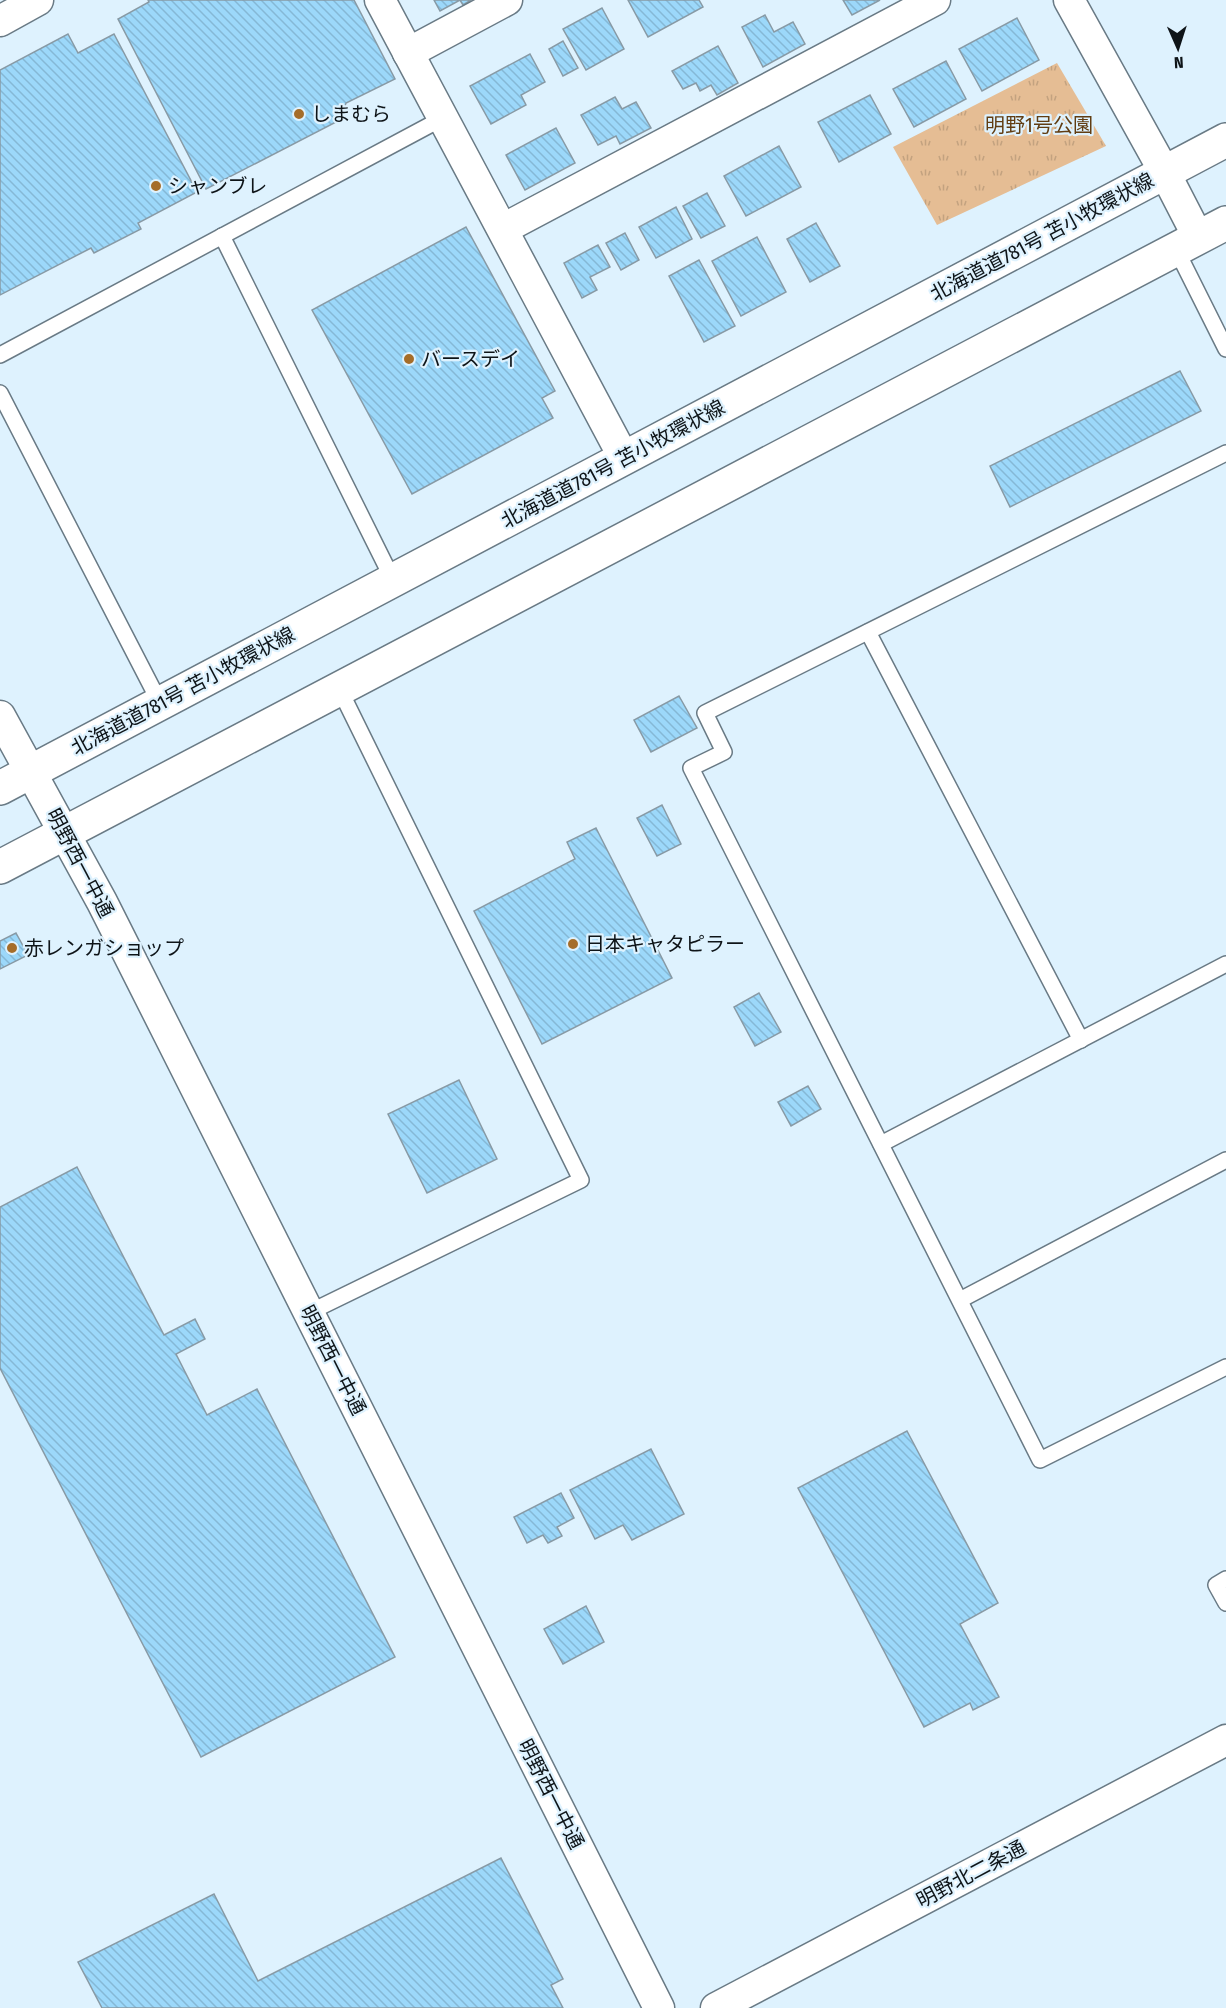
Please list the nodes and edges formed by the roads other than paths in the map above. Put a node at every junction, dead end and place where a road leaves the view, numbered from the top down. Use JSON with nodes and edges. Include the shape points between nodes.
{"nodes":[{"id":1,"x":38,"y":0,"type":"edge"},
{"id":2,"x":380,"y":0,"type":"edge"},
{"id":3,"x":507,"y":0,"type":"edge"},
{"id":4,"x":935,"y":0,"type":"edge"},
{"id":5,"x":1069,"y":0,"type":"edge"},
{"id":6,"x":0,"y":21,"type":"edge"},
{"id":7,"x":408,"y":53,"type":"junction"},
{"id":8,"x":443,"y":118,"type":"junction"},
{"id":9,"x":1226,"y":140,"type":"edge"},
{"id":10,"x":1164,"y":173,"type":"junction"},
{"id":11,"x":503,"y":229,"type":"junction"},
{"id":12,"x":222,"y":236,"type":"junction"},
{"id":13,"x":1200,"y":236,"type":"edge"},
{"id":14,"x":1226,"y":348,"type":"edge"},
{"id":15,"x":0,"y":355,"type":"edge"},
{"id":16,"x":0,"y":393,"type":"edge"},
{"id":17,"x":1226,"y":453,"type":"edge"},
{"id":18,"x":624,"y":458,"type":"junction"},
{"id":19,"x":393,"y":580,"type":"junction"},
{"id":20,"x":868,"y":632,"type":"junction"},
{"id":21,"x":339,"y":688,"type":"junction"},
{"id":22,"x":160,"y":703,"type":"junction"},
{"id":23,"x":0,"y":716,"type":"edge"},
{"id":24,"x":31,"y":773,"type":"junction"},
{"id":25,"x":0,"y":788,"type":"edge"},
{"id":26,"x":65,"y":833,"type":"junction"},
{"id":27,"x":0,"y":867,"type":"edge"},
{"id":28,"x":1226,"y":964,"type":"edge"},
{"id":29,"x":1081,"y":1040,"type":"junction"},
{"id":30,"x":881,"y":1144,"type":"junction"},
{"id":31,"x":1226,"y":1160,"type":"edge"},
{"id":32,"x":960,"y":1300,"type":"junction"},
{"id":33,"x":308,"y":1312,"type":"junction"},
{"id":34,"x":1226,"y":1367,"type":"edge"},
{"id":35,"x":1226,"y":1579,"type":"edge"},
{"id":36,"x":1226,"y":1604,"type":"edge"},
{"id":37,"x":1226,"y":1740,"type":"edge"},
{"id":38,"x":659,"y":2008,"type":"edge"},
{"id":39,"x":716,"y":2008,"type":"edge"}],
"edges":[{"from":1,"to":6,"type":"street"},
{"from":2,"to":7,"type":"street"},
{"from":3,"to":7,"type":"street"},
{"from":4,"to":11,"type":"street"},
{"from":5,"to":10,"type":"street"},
{"from":7,"to":8,"type":"street"},
{"from":8,"to":11,"type":"street"},
{"from":8,"to":12,"type":"lane"},
{"from":9,"to":10,"type":"main road","name":"北海道道781号 苫小牧環状線"},
{"from":10,"to":13,"type":"street"},
{"from":10,"to":18,"type":"main road","name":"北海道道781号 苫小牧環状線"},
{"from":11,"to":18,"type":"street"},
{"from":12,"to":15,"type":"lane"},
{"from":12,"to":19,"type":"lane"},
{"from":13,"to":14,"type":"lane"},
{"from":13,"to":21,"type":"main road"},
{"from":16,"to":22,"type":"lane"},
{"from":17,"to":20,"type":"lane"},
{"from":18,"to":19,"type":"main road","name":"北海道道781号 苫小牧環状線"},
{"from":19,"to":22,"type":"main road","name":"北海道道781号 苫小牧環状線"},
{"from":20,"to":29,"type":"lane"},
{"from":20,"to":30,"type":"lane","via":[[705,714],[724,752],[691,768]]},
{"from":21,"to":26,"type":"main road"},
{"from":21,"to":33,"type":"lane","via":[[581,1180]]},
{"from":22,"to":24,"type":"main road","name":"北海道道781号 苫小牧環状線"},
{"from":23,"to":24,"type":"street","name":"明野西一中通"},
{"from":24,"to":25,"type":"main road","name":"北海道道781号 苫小牧環状線"},
{"from":24,"to":26,"type":"street","name":"明野西一中通"},
{"from":26,"to":27,"type":"main road"},
{"from":26,"to":33,"type":"street","name":"明野西一中通"},
{"from":28,"to":29,"type":"lane"},
{"from":29,"to":30,"type":"lane"},
{"from":30,"to":32,"type":"lane"},
{"from":31,"to":32,"type":"lane"},
{"from":32,"to":34,"type":"lane","via":[[1040,1460]]},
{"from":33,"to":38,"type":"street","name":"明野西一中通"},
{"from":35,"to":36,"type":"lane","via":[[1216,1585]]},
{"from":37,"to":39,"type":"street","name":"明野北二条通"}]}
